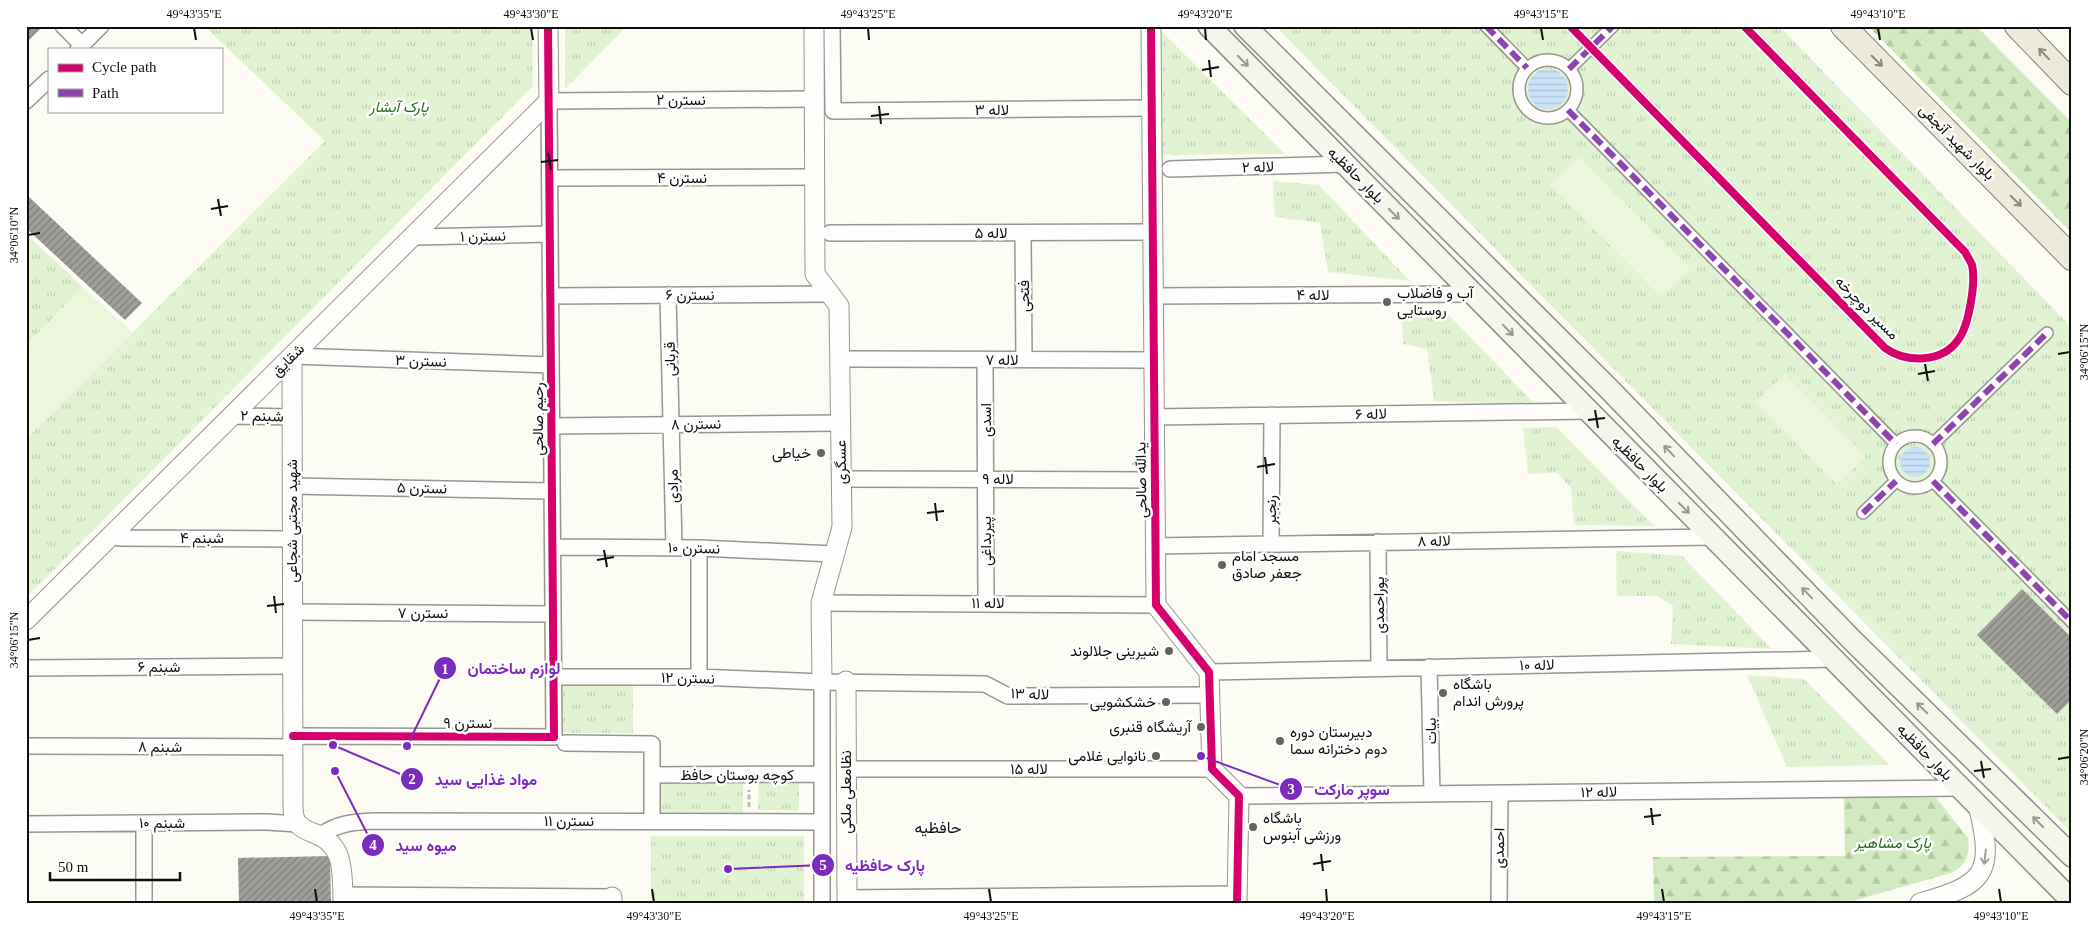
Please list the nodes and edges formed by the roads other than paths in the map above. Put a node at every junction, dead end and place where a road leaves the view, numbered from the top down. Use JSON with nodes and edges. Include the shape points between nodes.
{"nodes":[{"id":1,"x":64,"y":26,"type":"edge"},
{"id":2,"x":101,"y":26,"type":"edge"},
{"id":3,"x":548,"y":26,"type":"edge"},
{"id":4,"x":814,"y":26,"type":"edge"},
{"id":5,"x":832,"y":26,"type":"edge"},
{"id":6,"x":1151,"y":26,"type":"edge"},
{"id":7,"x":1209,"y":26,"type":"edge"},
{"id":8,"x":1245,"y":26,"type":"edge"},
{"id":9,"x":1486,"y":26,"type":"edge"},
{"id":10,"x":1613,"y":26,"type":"edge"},
{"id":11,"x":1843,"y":26,"type":"edge"},
{"id":12,"x":2016,"y":26,"type":"edge"},
{"id":13,"x":80,"y":47,"type":"edge"},
{"id":14,"x":1527,"y":68,"type":"junction"},
{"id":15,"x":1569,"y":69,"type":"junction"},
{"id":16,"x":48,"y":80,"type":"edge"},
{"id":17,"x":2071,"y":82,"type":"edge"},
{"id":18,"x":813,"y":99,"type":"junction"},
{"id":19,"x":26,"y":101,"type":"edge"},
{"id":20,"x":549,"y":101,"type":"junction"},
{"id":21,"x":1151,"y":108,"type":"junction"},
{"id":22,"x":1568,"y":110,"type":"junction"},
{"id":23,"x":1345,"y":164,"type":"junction"},
{"id":24,"x":1170,"y":169,"type":"dead end"},
{"id":25,"x":550,"y":178,"type":"junction"},
{"id":26,"x":815,"y":178,"type":"junction"},
{"id":27,"x":1152,"y":232,"type":"junction"},
{"id":28,"x":830,"y":233,"type":"dead end"},
{"id":29,"x":1023,"y":233,"type":"junction"},
{"id":30,"x":550,"y":234,"type":"junction"},
{"id":31,"x":416,"y":237,"type":"dead end"},
{"id":32,"x":2072,"y":258,"type":"edge"},
{"id":33,"x":829,"y":294,"type":"junction"},
{"id":34,"x":1474,"y":294,"type":"junction"},
{"id":35,"x":668,"y":295,"type":"junction"},
{"id":36,"x":550,"y":296,"type":"junction"},
{"id":37,"x":1153,"y":296,"type":"junction"},
{"id":38,"x":2047,"y":333,"type":"dead end"},
{"id":39,"x":292,"y":356,"type":"junction"},
{"id":40,"x":851,"y":359,"type":"dead end"},
{"id":41,"x":986,"y":360,"type":"junction"},
{"id":42,"x":1024,"y":360,"type":"junction"},
{"id":43,"x":1153,"y":360,"type":"junction"},
{"id":44,"x":551,"y":365,"type":"junction"},
{"id":45,"x":1609,"y":389,"type":"junction"},
{"id":46,"x":1588,"y":410,"type":"junction"},
{"id":47,"x":1272,"y":415,"type":"junction"},
{"id":48,"x":232,"y":416,"type":"junction"},
{"id":49,"x":292,"y":417,"type":"junction"},
{"id":50,"x":1154,"y":417,"type":"junction"},
{"id":51,"x":840,"y":422,"type":"junction"},
{"id":52,"x":672,"y":424,"type":"junction"},
{"id":53,"x":551,"y":426,"type":"junction"},
{"id":54,"x":1896,"y":444,"type":"junction"},
{"id":55,"x":1934,"y":444,"type":"junction"},
{"id":56,"x":841,"y":479,"type":"junction"},
{"id":57,"x":986,"y":479,"type":"junction"},
{"id":58,"x":1155,"y":480,"type":"junction"},
{"id":59,"x":1896,"y":481,"type":"junction"},
{"id":60,"x":1933,"y":481,"type":"junction"},
{"id":61,"x":292,"y":486,"type":"junction"},
{"id":62,"x":552,"y":491,"type":"junction"},
{"id":63,"x":1863,"y":513,"type":"dead end"},
{"id":64,"x":114,"y":532,"type":"junction"},
{"id":65,"x":1713,"y":537,"type":"junction"},
{"id":66,"x":292,"y":539,"type":"junction"},
{"id":67,"x":1378,"y":542,"type":"junction"},
{"id":68,"x":1271,"y":544,"type":"junction"},
{"id":69,"x":1156,"y":546,"type":"junction"},
{"id":70,"x":553,"y":547,"type":"junction"},
{"id":71,"x":674,"y":548,"type":"junction"},
{"id":72,"x":698,"y":548,"type":"junction"},
{"id":73,"x":834,"y":554,"type":"junction"},
{"id":74,"x":821,"y":603,"type":"junction"},
{"id":75,"x":986,"y":603,"type":"junction"},
{"id":76,"x":1156,"y":605,"type":"junction"},
{"id":77,"x":293,"y":612,"type":"junction"},
{"id":78,"x":553,"y":614,"type":"junction"},
{"id":79,"x":26,"y":620,"type":"edge"},
{"id":80,"x":2072,"y":622,"type":"edge"},
{"id":81,"x":1834,"y":659,"type":"junction"},
{"id":82,"x":293,"y":666,"type":"junction"},
{"id":83,"x":1429,"y":667,"type":"junction"},
{"id":84,"x":26,"y":668,"type":"edge"},
{"id":85,"x":1379,"y":668,"type":"junction"},
{"id":86,"x":1209,"y":672,"type":"junction"},
{"id":87,"x":554,"y":677,"type":"junction"},
{"id":88,"x":699,"y":677,"type":"junction"},
{"id":89,"x":822,"y":682,"type":"junction"},
{"id":90,"x":846,"y":682,"type":"junction"},
{"id":91,"x":1210,"y":695,"type":"junction"},
{"id":92,"x":560,"y":740,"type":"junction"},
{"id":93,"x":293,"y":742,"type":"junction"},
{"id":94,"x":26,"y":746,"type":"edge"},
{"id":95,"x":846,"y":769,"type":"junction"},
{"id":96,"x":1212,"y":769,"type":"junction"},
{"id":97,"x":822,"y":774,"type":"junction"},
{"id":98,"x":652,"y":775,"type":"junction"},
{"id":99,"x":1960,"y":788,"type":"junction"},
{"id":100,"x":1500,"y":793,"type":"junction"},
{"id":101,"x":1432,"y":794,"type":"junction"},
{"id":102,"x":1239,"y":796,"type":"junction"},
{"id":103,"x":846,"y":800,"type":"junction"},
{"id":104,"x":821,"y":801,"type":"junction"},
{"id":105,"x":1979,"y":809,"type":"junction"},
{"id":106,"x":652,"y":822,"type":"junction"},
{"id":107,"x":821,"y":822,"type":"junction"},
{"id":108,"x":144,"y":823,"type":"junction"},
{"id":109,"x":26,"y":824,"type":"edge"},
{"id":110,"x":298,"y":824,"type":"junction"},
{"id":111,"x":321,"y":835,"type":"junction"},
{"id":112,"x":2072,"y":856,"type":"edge"},
{"id":113,"x":343,"y":899,"type":"edge"},
{"id":114,"x":1043,"y":899,"type":"edge"},
{"id":115,"x":1237,"y":899,"type":"edge"},
{"id":116,"x":612,"y":900,"type":"edge"},
{"id":117,"x":848,"y":900,"type":"edge"},
{"id":118,"x":2072,"y":901,"type":"edge"},
{"id":119,"x":144,"y":903,"type":"edge"},
{"id":120,"x":822,"y":903,"type":"edge"},
{"id":121,"x":1498,"y":903,"type":"edge"},
{"id":122,"x":1920,"y":903,"type":"edge"}],
"edges":[{"from":1,"to":13,"type":"street"},
{"from":2,"to":13,"type":"street"},
{"from":3,"to":20,"type":"street"},
{"from":4,"to":18,"type":"street","name":"عسگری"},
{"from":5,"to":21,"type":"street","name":"لاله ۳","via":[[833,111]]},
{"from":6,"to":21,"type":"street","name":"یدالله صالحی"},
{"from":7,"to":23,"type":"main road","name":"بلوار حافظیه","one_way":true},
{"from":8,"to":45,"type":"main road","name":"بلوار حافظیه"},
{"from":9,"to":14,"type":"street"},
{"from":10,"to":15,"type":"street"},
{"from":11,"to":32,"type":"main road","name":"بلوار شهید آنجفی","one_way":true},
{"from":17,"to":12,"type":"main road","one_way":true},
{"from":14,"to":15,"type":"street","via":[[1545,59],[1556,60]]},
{"from":14,"to":22,"type":"street","via":[[1518,86],[1519,96],[1530,113],[1550,118]]},
{"from":15,"to":22,"type":"street","via":[[1576,81],[1577,92]]},
{"from":16,"to":19,"type":"street"},
{"from":18,"to":20,"type":"street","name":"نسترن ۲"},
{"from":18,"to":26,"type":"street","name":"عسگری"},
{"from":20,"to":25,"type":"street","name":"رحیم صالحی"},
{"from":20,"to":39,"type":"street","name":"شقایق"},
{"from":21,"to":27,"type":"street","name":"یدالله صالحی"},
{"from":22,"to":54,"type":"street"},
{"from":23,"to":24,"type":"street","name":"لاله ۲"},
{"from":23,"to":34,"type":"main road","name":"بلوار حافظیه","one_way":true},
{"from":25,"to":26,"type":"street","name":"نسترن ۴"},
{"from":25,"to":30,"type":"street","name":"رحیم صالحی"},
{"from":26,"to":33,"type":"street","name":"عسگری","via":[[815,274]]},
{"from":27,"to":29,"type":"street","name":"لاله ۵"},
{"from":27,"to":37,"type":"street","name":"یدالله صالحی"},
{"from":28,"to":29,"type":"street","name":"لاله ۵"},
{"from":29,"to":42,"type":"street","name":"فتحی"},
{"from":30,"to":31,"type":"street","name":"نسترن ۱"},
{"from":30,"to":36,"type":"street","name":"رحیم صالحی"},
{"from":33,"to":35,"type":"street","name":"نسترن ۶"},
{"from":33,"to":51,"type":"street","name":"عسگری","via":[[839,306]]},
{"from":34,"to":37,"type":"street","name":"لاله ۴"},
{"from":34,"to":46,"type":"main road","name":"بلوار حافظیه","one_way":true},
{"from":35,"to":36,"type":"street","name":"نسترن ۶"},
{"from":35,"to":52,"type":"street","name":"قربانی"},
{"from":36,"to":44,"type":"street","name":"رحیم صالحی"},
{"from":37,"to":43,"type":"street","name":"یدالله صالحی"},
{"from":38,"to":55,"type":"street"},
{"from":39,"to":44,"type":"street","name":"نسترن ۳"},
{"from":39,"to":48,"type":"street","name":"شقایق"},
{"from":39,"to":49,"type":"street","name":"شهید مجتبی شجاعی"},
{"from":40,"to":41,"type":"street","name":"لاله ۷"},
{"from":41,"to":42,"type":"street","name":"لاله ۷"},
{"from":41,"to":57,"type":"street","name":"اسدی"},
{"from":42,"to":43,"type":"street","name":"لاله ۷"},
{"from":43,"to":50,"type":"street","name":"یدالله صالحی"},
{"from":44,"to":53,"type":"street","name":"رحیم صالحی"},
{"from":45,"to":46,"type":"main road"},
{"from":112,"to":45,"type":"main road","name":"بلوار حافظیه","one_way":true,"via":[[1852,640]]},
{"from":46,"to":47,"type":"street","name":"لاله ۶"},
{"from":46,"to":65,"type":"main road","name":"بلوار حافظیه","one_way":true},
{"from":47,"to":50,"type":"street","name":"لاله ۶"},
{"from":47,"to":68,"type":"street","name":"رنجبر"},
{"from":48,"to":49,"type":"street","name":"شبنم ۲"},
{"from":48,"to":64,"type":"street","name":"شقایق"},
{"from":49,"to":61,"type":"street","name":"شهید مجتبی شجاعی"},
{"from":50,"to":58,"type":"street","name":"یدالله صالحی"},
{"from":51,"to":52,"type":"street","name":"نسترن ۸"},
{"from":51,"to":56,"type":"street","name":"عسگری"},
{"from":52,"to":53,"type":"street","name":"نسترن ۸"},
{"from":52,"to":71,"type":"street","name":"مرادی"},
{"from":53,"to":62,"type":"street","name":"رحیم صالحی"},
{"from":54,"to":55,"type":"street","via":[[1915,436]]},
{"from":54,"to":59,"type":"street","via":[[1888,462]]},
{"from":55,"to":60,"type":"street","via":[[1941,463]]},
{"from":56,"to":57,"type":"street","name":"لاله ۹"},
{"from":56,"to":73,"type":"street","name":"عسگری","via":[[842,528]]},
{"from":57,"to":58,"type":"street","name":"لاله ۹"},
{"from":57,"to":75,"type":"street","name":"پیربداغی"},
{"from":58,"to":69,"type":"street","name":"یدالله صالحی"},
{"from":59,"to":60,"type":"street","via":[[1914,488],[1924,487]]},
{"from":59,"to":63,"type":"street"},
{"from":60,"to":80,"type":"street"},
{"from":61,"to":62,"type":"street","name":"نسترن ۵"},
{"from":61,"to":66,"type":"street","name":"شهید مجتبی شجاعی"},
{"from":62,"to":70,"type":"street","name":"رحیم صالحی"},
{"from":64,"to":66,"type":"street","name":"شبنم ۴","via":[[119,538]]},
{"from":64,"to":79,"type":"street","name":"شقایق"},
{"from":65,"to":67,"type":"street","name":"لاله ۸"},
{"from":65,"to":81,"type":"main road","name":"بلوار حافظیه"},
{"from":66,"to":77,"type":"street","name":"شهید مجتبی شجاعی"},
{"from":67,"to":68,"type":"street","name":"لاله ۸"},
{"from":67,"to":85,"type":"street","name":"پوراحمدی"},
{"from":68,"to":69,"type":"street","name":"لاله ۸"},
{"from":69,"to":76,"type":"street","name":"یدالله صالحی"},
{"from":70,"to":71,"type":"street","name":"نسترن ۱۰"},
{"from":70,"to":78,"type":"street","name":"رحیم صالحی"},
{"from":71,"to":72,"type":"street","name":"نسترن ۱۰"},
{"from":72,"to":73,"type":"street","name":"نسترن ۱۰"},
{"from":72,"to":88,"type":"street"},
{"from":73,"to":74,"type":"street","name":"عسگری"},
{"from":74,"to":75,"type":"street","name":"لاله ۱۱"},
{"from":74,"to":89,"type":"street","name":"عسگری"},
{"from":75,"to":76,"type":"street","name":"لاله ۱۱"},
{"from":76,"to":86,"type":"street"},
{"from":77,"to":78,"type":"street","name":"نسترن ۷"},
{"from":77,"to":82,"type":"street","name":"شهید مجتبی شجاعی"},
{"from":78,"to":87,"type":"street","name":"رحیم صالحی"},
{"from":81,"to":83,"type":"street","name":"لاله ۱۰"},
{"from":81,"to":99,"type":"main road","name":"بلوار حافظیه"},
{"from":82,"to":84,"type":"street","name":"شبنم ۶"},
{"from":82,"to":93,"type":"street","name":"شهید مجتبی شجاعی"},
{"from":83,"to":85,"type":"street","name":"لاله ۱۰"},
{"from":83,"to":101,"type":"street","name":"بیات"},
{"from":85,"to":86,"type":"street","name":"لاله ۱۰"},
{"from":86,"to":91,"type":"street"},
{"from":87,"to":88,"type":"street","name":"نسترن ۱۲"},
{"from":87,"to":92,"type":"street","name":"رحیم صالحی"},
{"from":88,"to":89,"type":"street","name":"نسترن ۱۲"},
{"from":89,"to":90,"type":"street","name":"لاله ۱۳"},
{"from":89,"to":97,"type":"street","name":"عسگری"},
{"from":90,"to":91,"type":"street","name":"لاله ۱۳","via":[[985,684],[1008,696]]},
{"from":90,"to":95,"type":"street","name":"نظامعلی ملکی"},
{"from":91,"to":96,"type":"street"},
{"from":92,"to":93,"type":"street","name":"نسترن ۹"},
{"from":92,"to":98,"type":"street","name":"نسترن ۹","via":[[652,744]]},
{"from":93,"to":94,"type":"street","name":"شبنم ۸"},
{"from":93,"to":110,"type":"street","name":"شهید مجتبی شجاعی","via":[[293,806]]},
{"from":95,"to":96,"type":"street","name":"لاله ۱۵"},
{"from":95,"to":103,"type":"street","name":"نظامعلی ملکی"},
{"from":96,"to":102,"type":"street"},
{"from":97,"to":98,"type":"street","name":"کوچه بوستان حافظ"},
{"from":97,"to":104,"type":"street","name":"عسگری"},
{"from":98,"to":106,"type":"street"},
{"from":99,"to":100,"type":"street","name":"لاله ۱۲"},
{"from":99,"to":105,"type":"main road","name":"بلوار حافظیه"},
{"from":100,"to":101,"type":"street","name":"لاله ۱۲"},
{"from":100,"to":121,"type":"street","name":"احمدی"},
{"from":101,"to":102,"type":"street","name":"لاله ۱۲"},
{"from":102,"to":115,"type":"street"},
{"from":103,"to":104,"type":"street"},
{"from":103,"to":117,"type":"street","name":"نظامعلی ملکی"},
{"from":104,"to":107,"type":"street","name":"عسگری"},
{"from":105,"to":118,"type":"main road","name":"بلوار حافظیه"},
{"from":105,"to":122,"type":"street","one_way":true,"via":[[1986,853],[1982,870],[1953,893]]},
{"from":106,"to":107,"type":"street","name":"نسترن ۱۱"},
{"from":106,"to":111,"type":"street","name":"نسترن ۱۱","via":[[350,822]]},
{"from":107,"to":120,"type":"street","name":"عسگری"},
{"from":108,"to":109,"type":"street","name":"شبنم ۱۰"},
{"from":108,"to":110,"type":"street","name":"شبنم ۱۰"},
{"from":108,"to":119,"type":"street"},
{"from":110,"to":111,"type":"street"},
{"from":111,"to":113,"type":"street","via":[[339,854]]},
{"from":113,"to":116,"type":"street"},
{"from":114,"to":115,"type":"street"},
{"from":114,"to":117,"type":"street"}]}
